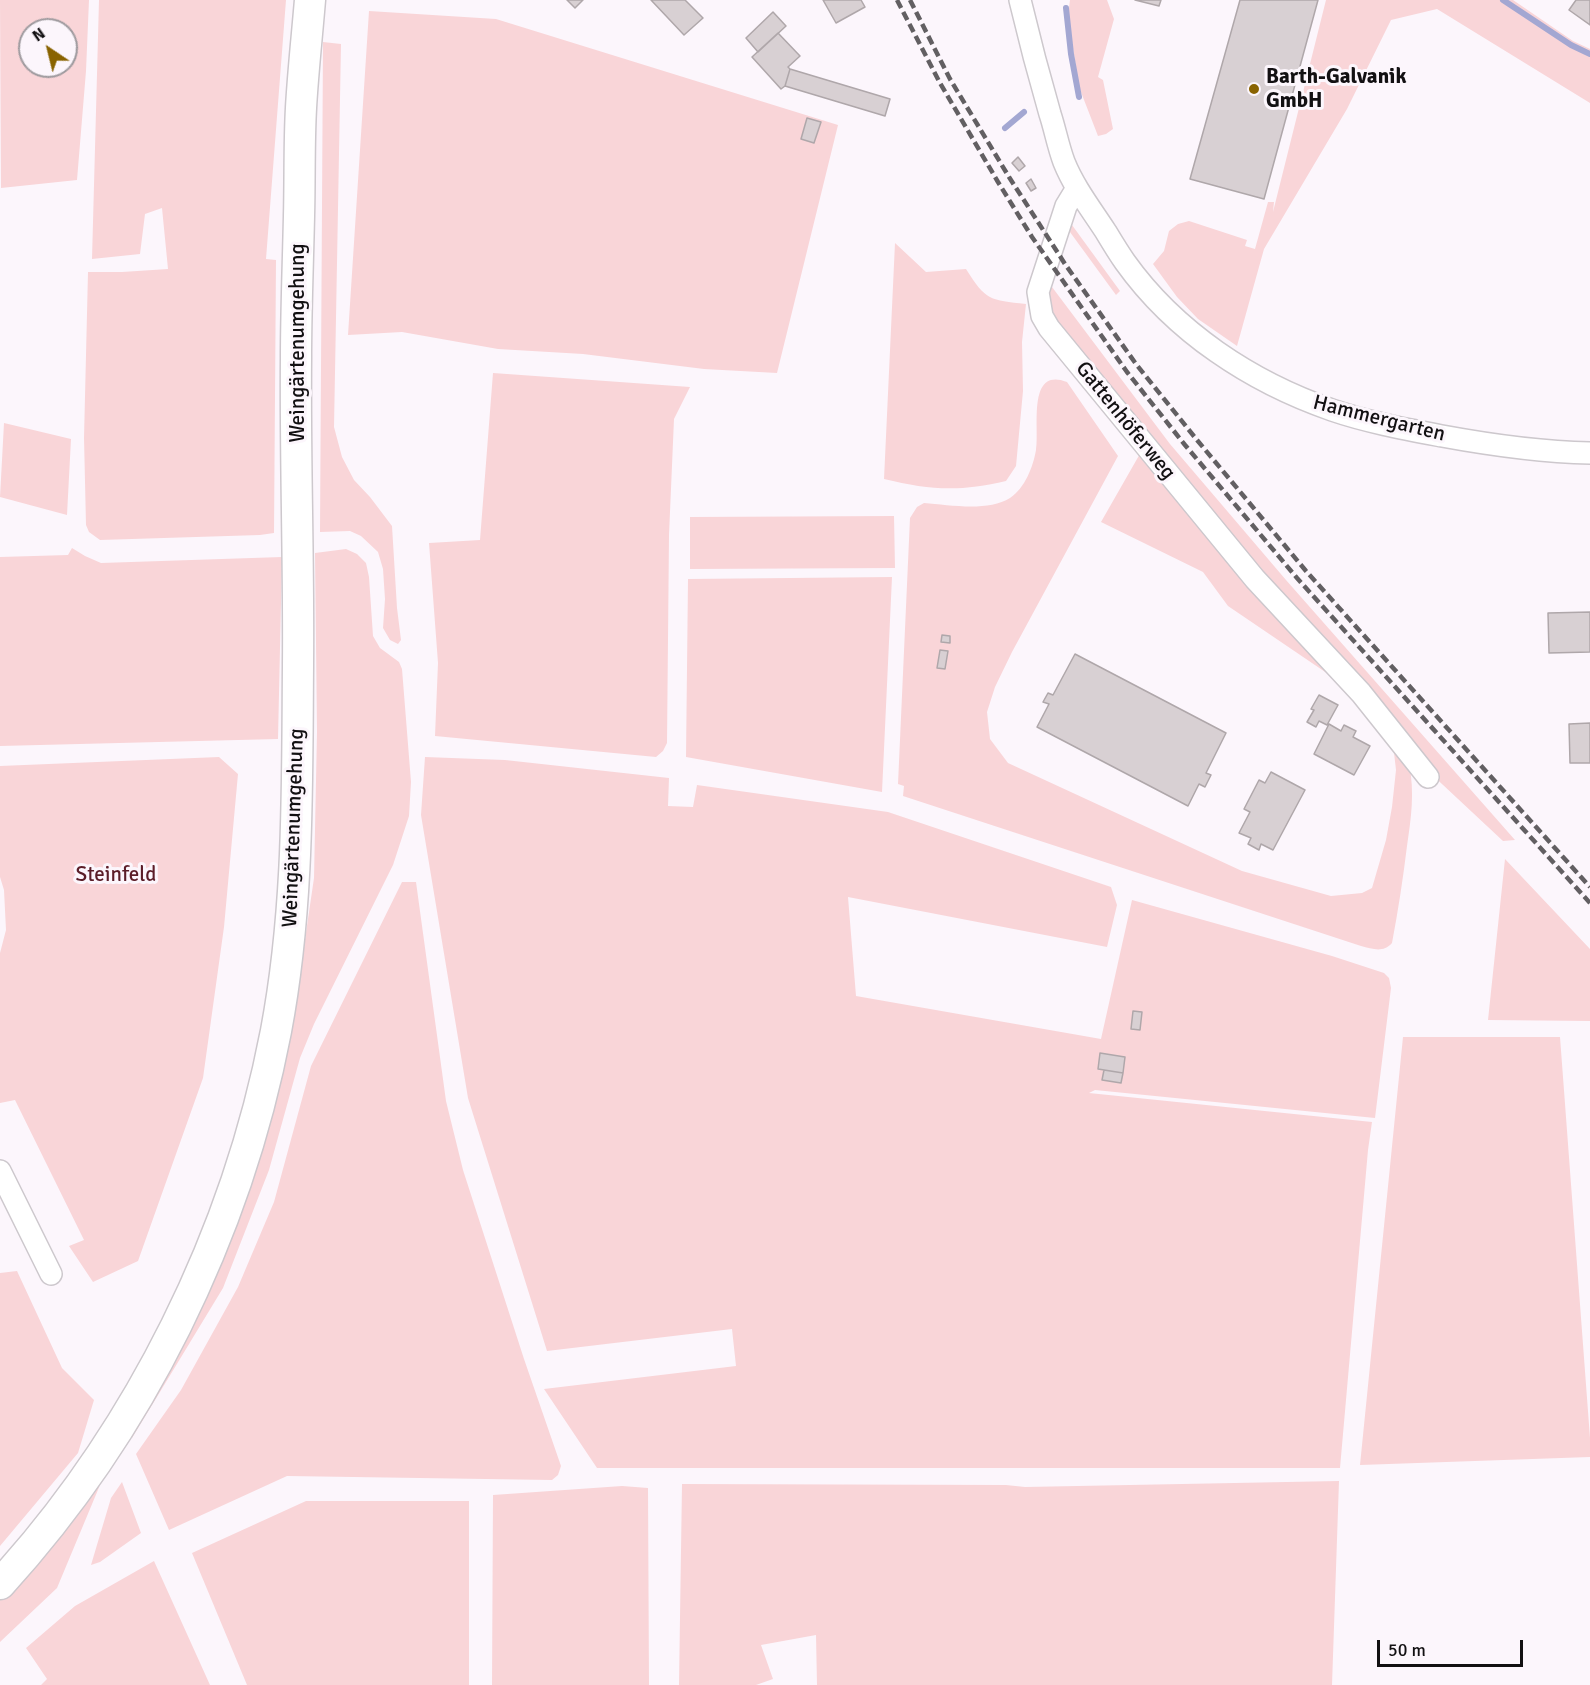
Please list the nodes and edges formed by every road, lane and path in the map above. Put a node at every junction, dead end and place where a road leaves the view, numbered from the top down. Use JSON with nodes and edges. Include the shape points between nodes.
{"nodes":[{"id":1,"x":310,"y":0,"type":"edge"},
{"id":2,"x":1020,"y":0,"type":"edge"},
{"id":3,"x":1077,"y":188,"type":"junction"},
{"id":4,"x":1590,"y":453,"type":"edge"},
{"id":5,"x":1428,"y":777,"type":"dead end"},
{"id":6,"x":0,"y":1171,"type":"edge"},
{"id":7,"x":51,"y":1274,"type":"dead end"},
{"id":8,"x":0,"y":1584,"type":"edge"}],
"edges":[{"from":1,"to":8,"type":"main road","name":"Weingärtenumgehung","via":[[301,133],[296,359],[296,863],[275,1034],[240,1168],[190,1296],[118,1429],[81,1484]]},
{"from":2,"to":3,"type":"street","via":[[1064,161]]},
{"from":3,"to":4,"type":"street","name":"Hammergarten","via":[[1148,290],[1222,357],[1253,376],[1333,411],[1403,429],[1494,446]]},
{"from":3,"to":5,"type":"street","name":"Gattenhöferweg","via":[[1066,206],[1038,292],[1042,316],[1255,579],[1361,693]]},
{"from":6,"to":7,"type":"street"}]}
